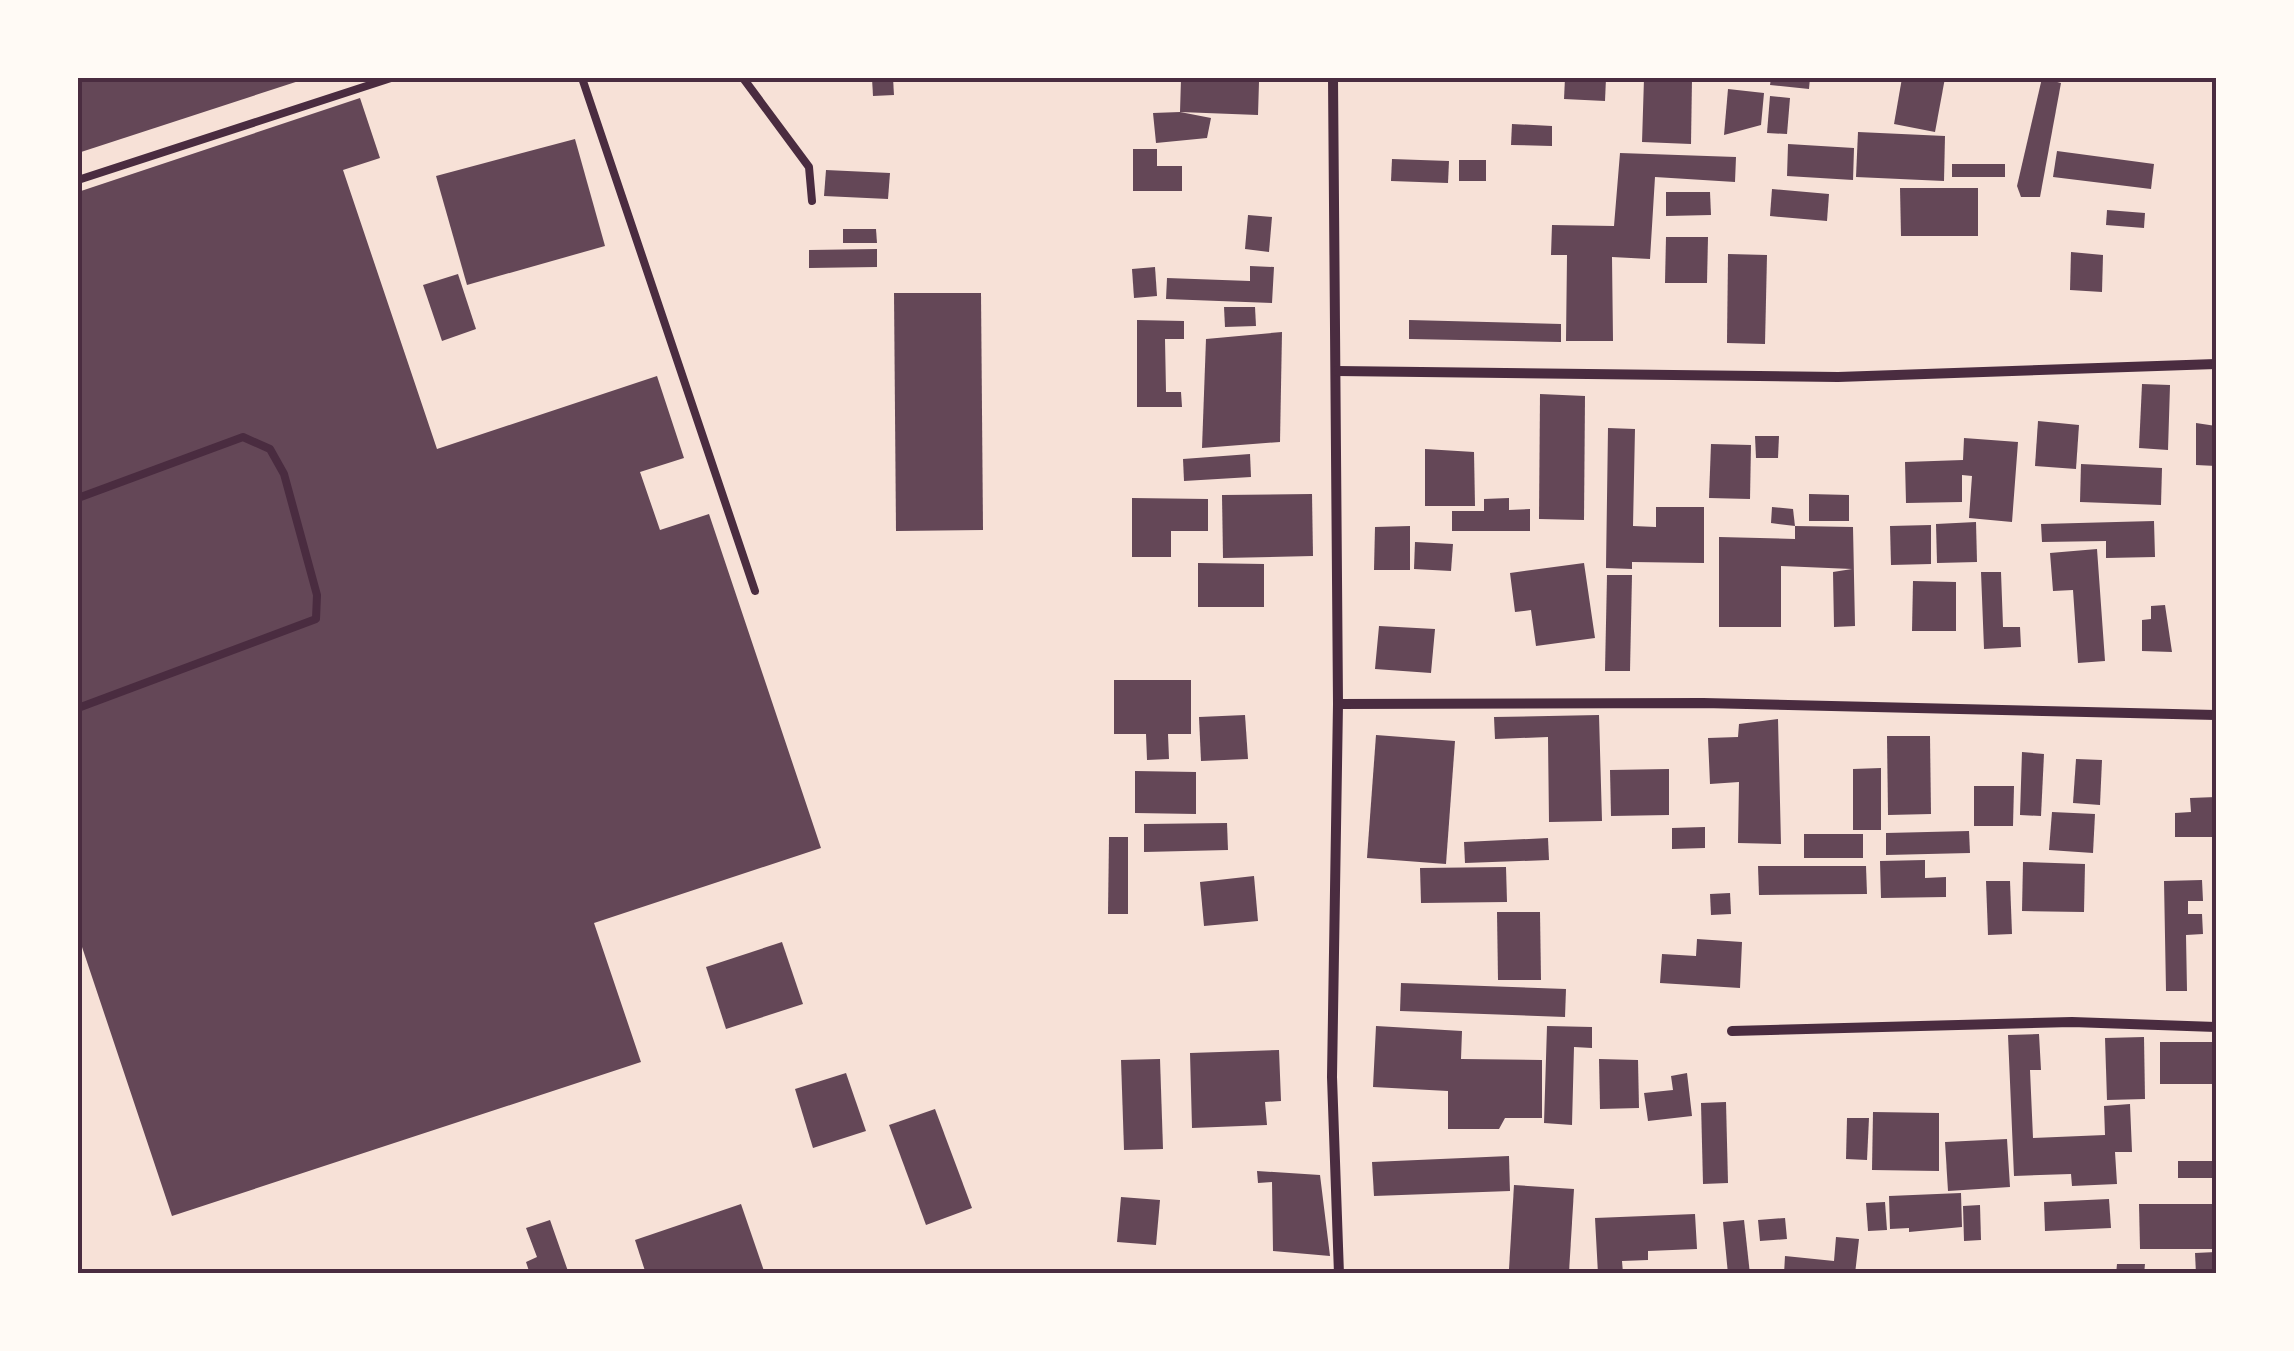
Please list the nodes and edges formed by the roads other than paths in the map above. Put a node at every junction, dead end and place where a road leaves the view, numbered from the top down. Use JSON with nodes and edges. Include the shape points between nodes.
{"nodes":[{"id":1,"x":391,"y":78,"type":"edge"},
{"id":2,"x":582,"y":78,"type":"edge"},
{"id":3,"x":744,"y":78,"type":"edge"},
{"id":4,"x":1333,"y":78,"type":"edge"},
{"id":5,"x":78,"y":180,"type":"edge"},
{"id":6,"x":812,"y":201,"type":"dead end"},
{"id":7,"x":2216,"y":364,"type":"edge"},
{"id":8,"x":1337,"y":370,"type":"junction"},
{"id":9,"x":78,"y":498,"type":"edge"},
{"id":10,"x":755,"y":591,"type":"dead end"},
{"id":11,"x":1338,"y":704,"type":"junction"},
{"id":12,"x":78,"y":708,"type":"edge"},
{"id":13,"x":2216,"y":715,"type":"edge"},
{"id":14,"x":2216,"y":1027,"type":"edge"},
{"id":15,"x":1732,"y":1031,"type":"dead end"},
{"id":16,"x":1340,"y":1274,"type":"edge"}],
"edges":[{"from":1,"to":5,"type":"lane"},
{"from":2,"to":10,"type":"lane"},
{"from":3,"to":6,"type":"lane","via":[[809,167]]},
{"from":4,"to":8,"type":"street"},
{"from":7,"to":8,"type":"street","via":[[1838,377]]},
{"from":8,"to":11,"type":"street"},
{"from":9,"to":12,"type":"lane","via":[[243,437],[270,449],[284,474],[317,595],[316,620]]},
{"from":11,"to":13,"type":"street","via":[[1702,703]]},
{"from":11,"to":16,"type":"street","via":[[1332,1076]]},
{"from":14,"to":15,"type":"street","via":[[2072,1022]]}]}
